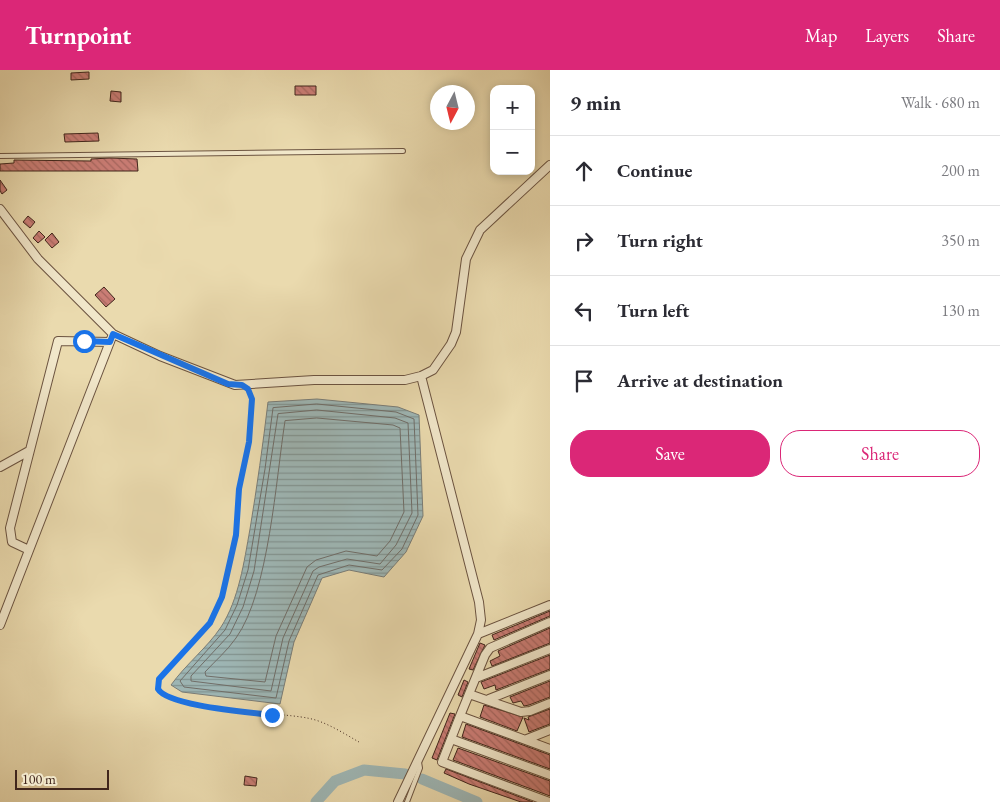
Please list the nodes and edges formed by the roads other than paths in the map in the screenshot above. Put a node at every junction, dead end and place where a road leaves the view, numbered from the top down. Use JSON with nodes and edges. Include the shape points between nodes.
{"nodes":[{"id":1,"x":403,"y":152,"type":"dead end"},
{"id":2,"x":0,"y":156,"type":"edge"},
{"id":3,"x":550,"y":165,"type":"edge"},
{"id":4,"x":0,"y":208,"type":"edge"},
{"id":5,"x":111,"y":338,"type":"junction"},
{"id":6,"x":421,"y":376,"type":"junction"},
{"id":7,"x":29,"y":451,"type":"junction"},
{"id":8,"x":0,"y":467,"type":"edge"},
{"id":9,"x":29,"y":550,"type":"junction"},
{"id":10,"x":550,"y":605,"type":"edge"},
{"id":11,"x":550,"y":622,"type":"edge"},
{"id":12,"x":0,"y":626,"type":"edge"},
{"id":13,"x":478,"y":634,"type":"junction"},
{"id":14,"x":550,"y":649,"type":"edge"},
{"id":15,"x":550,"y":675,"type":"edge"},
{"id":16,"x":476,"y":678,"type":"junction"},
{"id":17,"x":469,"y":694,"type":"junction"},
{"id":18,"x":489,"y":699,"type":"junction"},
{"id":19,"x":550,"y":703,"type":"edge"},
{"id":20,"x":460,"y":716,"type":"junction"},
{"id":21,"x":550,"y":730,"type":"edge"},
{"id":22,"x":452,"y":738,"type":"junction"},
{"id":23,"x":527,"y":739,"type":"junction"},
{"id":24,"x":550,"y":749,"type":"edge"},
{"id":25,"x":418,"y":758,"type":"junction"},
{"id":26,"x":550,"y":775,"type":"edge"},
{"id":27,"x":398,"y":802,"type":"edge"},
{"id":28,"x":407,"y":802,"type":"edge"},
{"id":29,"x":549,"y":802,"type":"edge"}],
"edges":[{"from":1,"to":2,"type":"lane"},
{"from":3,"to":6,"type":"street","via":[[480,230],[466,259],[454,338],[438,366]]},
{"from":4,"to":5,"type":"street","via":[[38,259]]},
{"from":5,"to":6,"type":"street","via":[[228,384],[387,381]]},
{"from":5,"to":7,"type":"street","via":[[58,341]]},
{"from":5,"to":9,"type":"street"},
{"from":6,"to":13,"type":"street","via":[[479,602],[481,620]]},
{"from":7,"to":8,"type":"street"},
{"from":7,"to":9,"type":"street","via":[[10,536],[12,542]]},
{"from":9,"to":12,"type":"street"},
{"from":10,"to":13,"type":"street"},
{"from":11,"to":16,"type":"street","via":[[490,648]]},
{"from":13,"to":25,"type":"street"},
{"from":14,"to":16,"type":"street"},
{"from":15,"to":18,"type":"street"},
{"from":16,"to":17,"type":"street"},
{"from":17,"to":18,"type":"street"},
{"from":17,"to":20,"type":"street"},
{"from":18,"to":19,"type":"street","via":[[521,712]]},
{"from":20,"to":22,"type":"street"},
{"from":20,"to":23,"type":"street"},
{"from":21,"to":23,"type":"street"},
{"from":22,"to":26,"type":"street"},
{"from":22,"to":29,"type":"street","via":[[442,762]]},
{"from":23,"to":24,"type":"street"},
{"from":25,"to":27,"type":"street"},
{"from":25,"to":28,"type":"lane","via":[[420,768]]}]}
